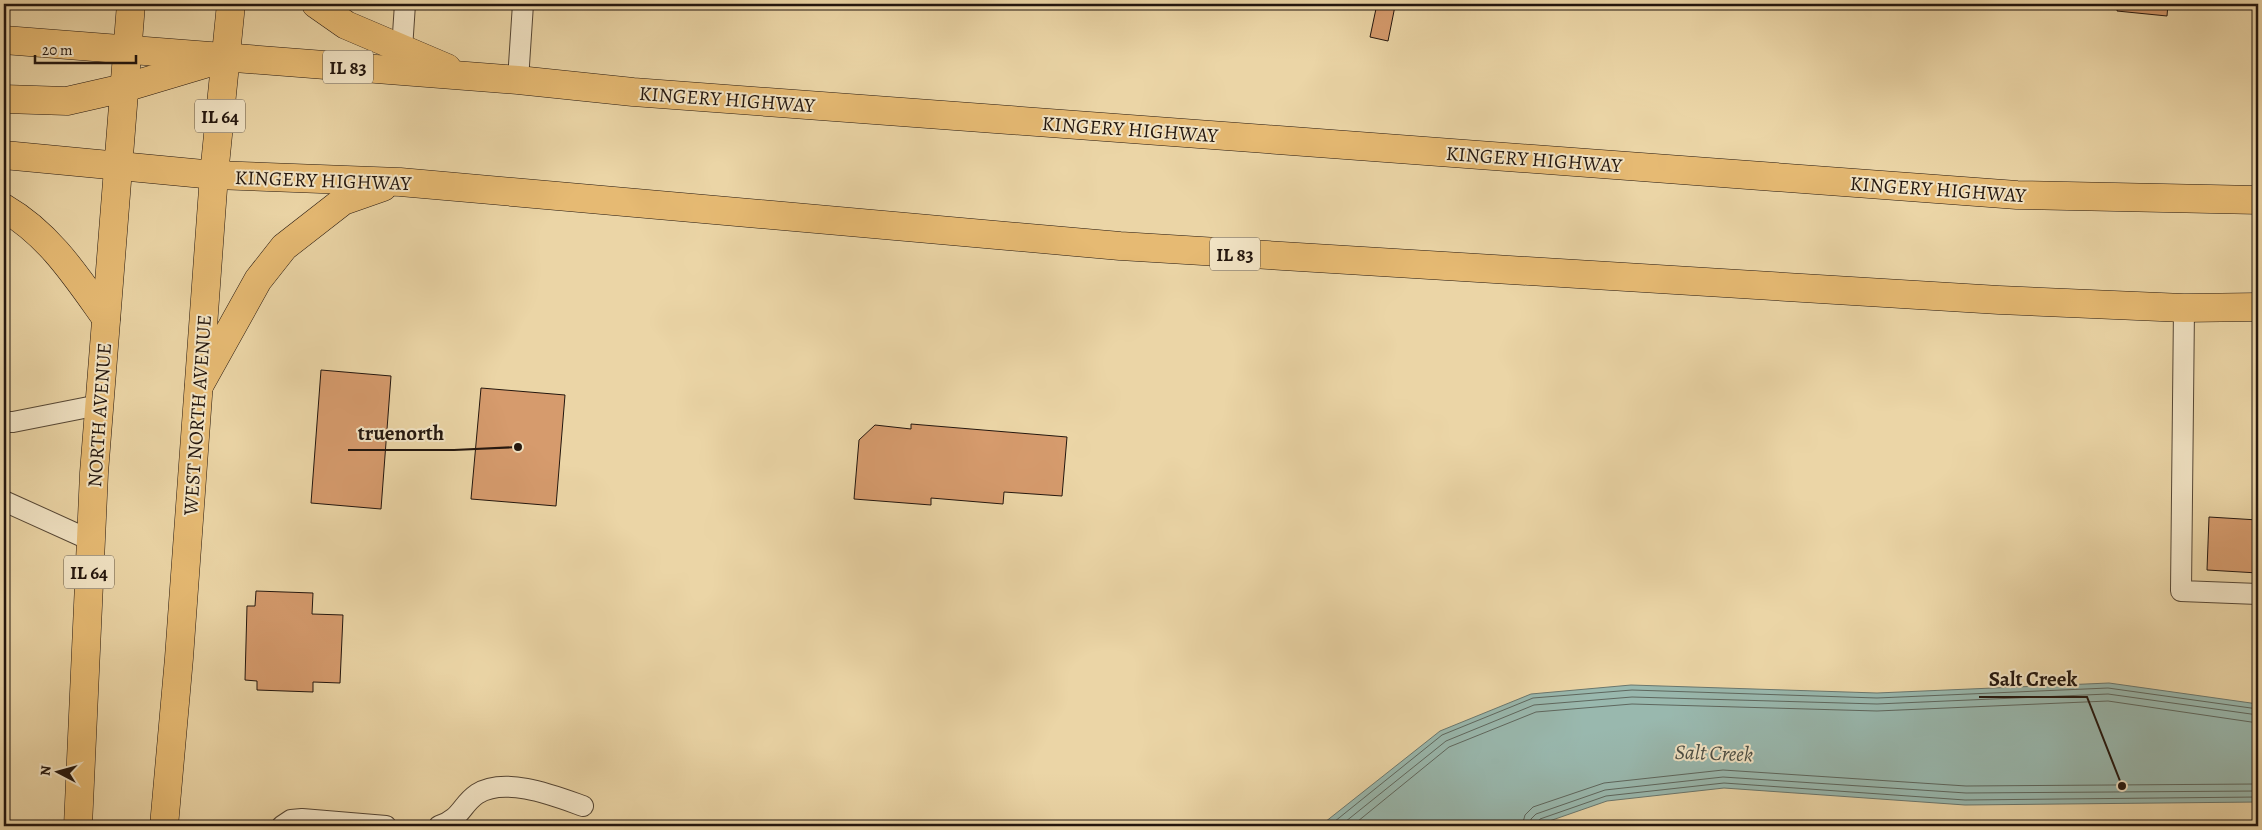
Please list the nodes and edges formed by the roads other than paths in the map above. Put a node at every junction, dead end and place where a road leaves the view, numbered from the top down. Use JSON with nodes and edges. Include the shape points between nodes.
{"nodes":[{"id":1,"x":130,"y":4,"type":"edge"},
{"id":2,"x":231,"y":4,"type":"edge"},
{"id":3,"x":316,"y":4,"type":"edge"},
{"id":4,"x":405,"y":4,"type":"edge"},
{"id":5,"x":523,"y":4,"type":"edge"},
{"id":6,"x":4,"y":40,"type":"edge"},
{"id":7,"x":127,"y":49,"type":"junction"},
{"id":8,"x":402,"y":49,"type":"junction"},
{"id":9,"x":227,"y":57,"type":"junction"},
{"id":10,"x":469,"y":77,"type":"junction"},
{"id":11,"x":518,"y":80,"type":"junction"},
{"id":12,"x":124,"y":88,"type":"junction"},
{"id":13,"x":4,"y":99,"type":"edge"},
{"id":14,"x":4,"y":155,"type":"edge"},
{"id":15,"x":117,"y":166,"type":"junction"},
{"id":16,"x":214,"y":175,"type":"junction"},
{"id":17,"x":400,"y":182,"type":"junction"},
{"id":18,"x":2258,"y":200,"type":"edge"},
{"id":19,"x":4,"y":208,"type":"edge"},
{"id":20,"x":2258,"y":307,"type":"edge"},
{"id":21,"x":2184,"y":308,"type":"junction"},
{"id":22,"x":106,"y":318,"type":"junction"},
{"id":23,"x":199,"y":386,"type":"junction"},
{"id":24,"x":99,"y":405,"type":"junction"},
{"id":25,"x":4,"y":422,"type":"edge"},
{"id":26,"x":4,"y":501,"type":"edge"},
{"id":27,"x":90,"y":540,"type":"junction"},
{"id":28,"x":2258,"y":594,"type":"edge"},
{"id":29,"x":583,"y":806,"type":"dead end"},
{"id":30,"x":78,"y":826,"type":"edge"},
{"id":31,"x":164,"y":826,"type":"edge"},
{"id":32,"x":282,"y":826,"type":"edge"},
{"id":33,"x":386,"y":826,"type":"edge"},
{"id":34,"x":439,"y":826,"type":"edge"}],
"edges":[{"from":1,"to":7,"type":"main road","name":"NORTH AVENUE","number":"IL 64"},
{"from":2,"to":9,"type":"main road","name":"WEST NORTH AVENUE","number":"IL 64"},
{"from":3,"to":8,"type":"main road","via":[[346,25]]},
{"from":4,"to":8,"type":"lane"},
{"from":5,"to":11,"type":"lane"},
{"from":6,"to":7,"type":"main road","name":"KINGERY HIGHWAY","number":"IL 83"},
{"from":7,"to":9,"type":"main road","name":"KINGERY HIGHWAY","number":"IL 83"},
{"from":7,"to":12,"type":"main road","name":"NORTH AVENUE","number":"IL 64"},
{"from":8,"to":10,"type":"main road"},
{"from":9,"to":10,"type":"main road","name":"KINGERY HIGHWAY","number":"IL 83"},
{"from":9,"to":12,"type":"main road"},
{"from":9,"to":16,"type":"main road","name":"WEST NORTH AVENUE","number":"IL 64"},
{"from":10,"to":11,"type":"main road","name":"KINGERY HIGHWAY","number":"IL 83"},
{"from":11,"to":18,"type":"main road","name":"KINGERY HIGHWAY","number":"IL 83","via":[[672,95],[2017,195]]},
{"from":12,"to":13,"type":"main road","via":[[66,101]]},
{"from":12,"to":15,"type":"main road","name":"NORTH AVENUE","number":"IL 64"},
{"from":14,"to":15,"type":"main road","name":"KINGERY HIGHWAY","number":"IL 83"},
{"from":15,"to":16,"type":"main road","name":"KINGERY HIGHWAY","number":"IL 83"},
{"from":15,"to":22,"type":"main road","name":"NORTH AVENUE","number":"IL 64"},
{"from":16,"to":17,"type":"main road","name":"KINGERY HIGHWAY","number":"IL 83"},
{"from":16,"to":23,"type":"main road","name":"WEST NORTH AVENUE","number":"IL 64"},
{"from":17,"to":21,"type":"main road","name":"KINGERY HIGHWAY","number":"IL 83","via":[[1120,246],[1999,300]]},
{"from":17,"to":23,"type":"main road","via":[[343,201],[284,247],[258,280]]},
{"from":19,"to":22,"type":"main road","via":[[47,240]]},
{"from":20,"to":21,"type":"main road","name":"KINGERY HIGHWAY","number":"IL 83"},
{"from":21,"to":28,"type":"lane","via":[[2181,591]]},
{"from":22,"to":24,"type":"main road","name":"NORTH AVENUE","number":"IL 64"},
{"from":23,"to":31,"type":"main road","name":"WEST NORTH AVENUE","number":"IL 64"},
{"from":24,"to":25,"type":"lane"},
{"from":24,"to":27,"type":"main road","name":"NORTH AVENUE","number":"IL 64"},
{"from":26,"to":27,"type":"lane"},
{"from":27,"to":30,"type":"main road","name":"NORTH AVENUE","number":"IL 64"},
{"from":29,"to":34,"type":"lane","via":[[532,790],[501,788],[477,795],[458,817]]},
{"from":32,"to":33,"type":"lane","via":[[291,820],[302,819]]}]}
